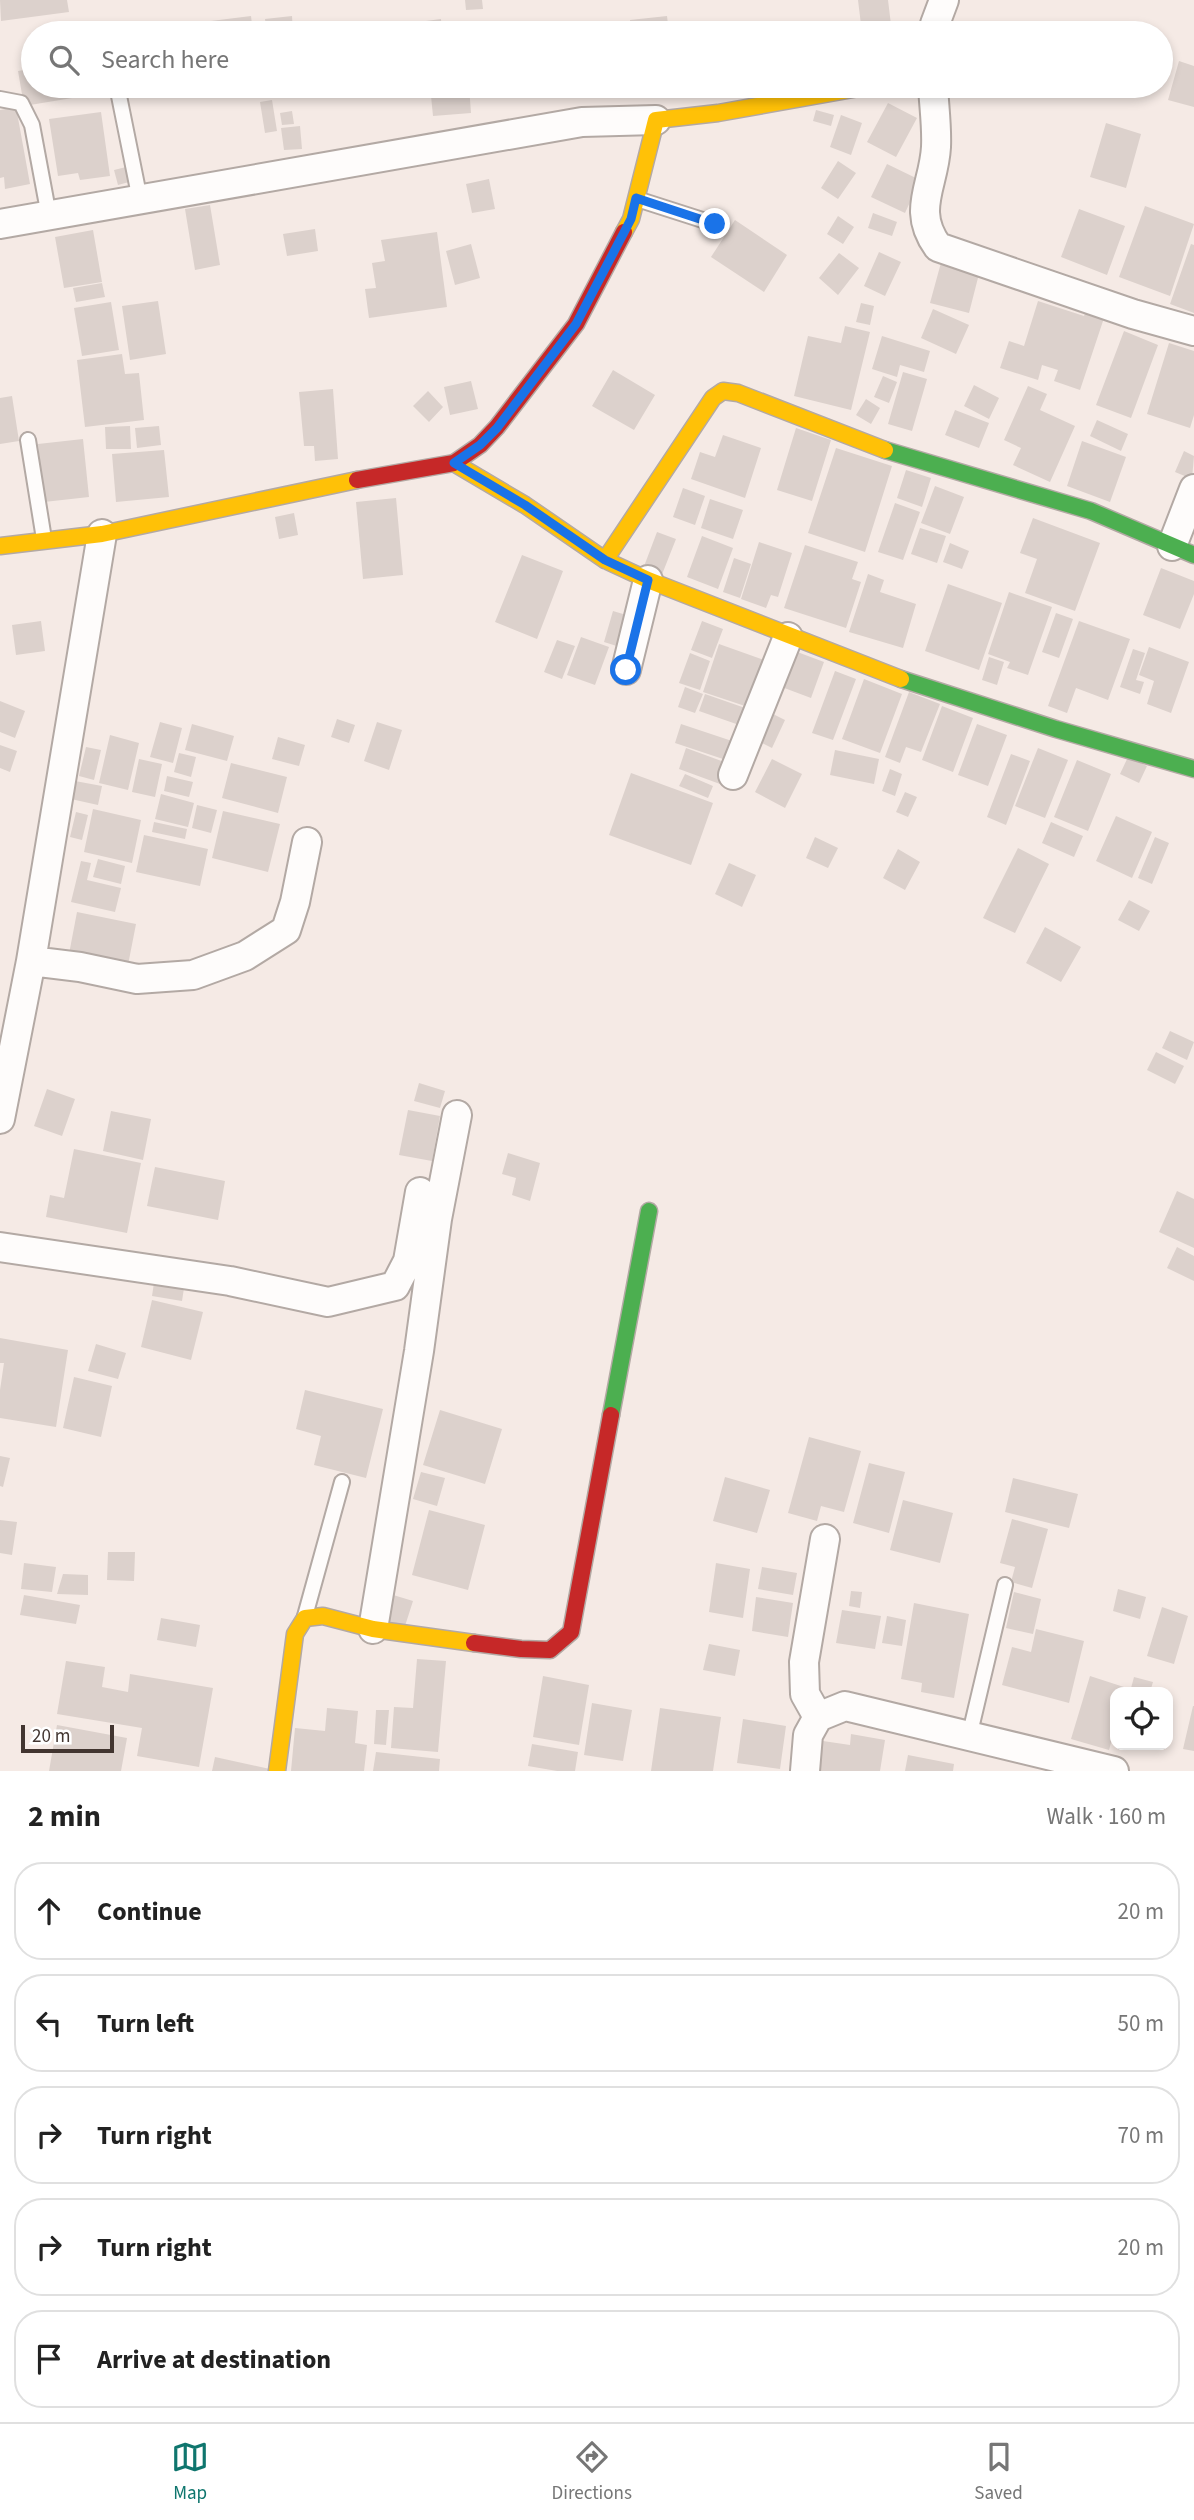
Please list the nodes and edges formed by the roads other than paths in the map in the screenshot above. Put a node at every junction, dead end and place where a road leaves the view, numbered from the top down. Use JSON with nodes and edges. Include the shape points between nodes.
{"nodes":[{"id":1,"x":944,"y":0,"type":"edge"},
{"id":2,"x":936,"y":21,"type":"edge"},
{"id":3,"x":119,"y":98,"type":"edge"},
{"id":4,"x":802,"y":98,"type":"edge"},
{"id":5,"x":934,"y":98,"type":"edge"},
{"id":6,"x":0,"y":99,"type":"edge"},
{"id":7,"x":656,"y":120,"type":"junction"},
{"id":8,"x":636,"y":198,"type":"junction"},
{"id":9,"x":140,"y":200,"type":"junction"},
{"id":10,"x":49,"y":216,"type":"junction"},
{"id":11,"x":0,"y":224,"type":"edge"},
{"id":12,"x":715,"y":224,"type":"dead end"},
{"id":13,"x":1194,"y":331,"type":"edge"},
{"id":14,"x":28,"y":440,"type":"dead end"},
{"id":15,"x":454,"y":463,"type":"junction"},
{"id":16,"x":1194,"y":489,"type":"edge"},
{"id":17,"x":102,"y":534,"type":"junction"},
{"id":18,"x":44,"y":541,"type":"junction"},
{"id":19,"x":0,"y":546,"type":"edge"},
{"id":20,"x":1183,"y":551,"type":"edge"},
{"id":21,"x":605,"y":560,"type":"junction"},
{"id":22,"x":648,"y":580,"type":"junction"},
{"id":23,"x":788,"y":636,"type":"junction"},
{"id":24,"x":626,"y":670,"type":"dead end"},
{"id":25,"x":1194,"y":769,"type":"edge"},
{"id":26,"x":733,"y":775,"type":"dead end"},
{"id":27,"x":307,"y":842,"type":"dead end"},
{"id":28,"x":31,"y":961,"type":"junction"},
{"id":29,"x":457,"y":1115,"type":"dead end"},
{"id":30,"x":0,"y":1119,"type":"edge"},
{"id":31,"x":420,"y":1192,"type":"dead end"},
{"id":32,"x":649,"y":1211,"type":"dead end"},
{"id":33,"x":0,"y":1247,"type":"edge"},
{"id":34,"x":342,"y":1482,"type":"dead end"},
{"id":35,"x":825,"y":1539,"type":"dead end"},
{"id":36,"x":1005,"y":1586,"type":"dead end"},
{"id":37,"x":305,"y":1618,"type":"junction"},
{"id":38,"x":373,"y":1629,"type":"junction"},
{"id":39,"x":818,"y":1717,"type":"junction"},
{"id":40,"x":969,"y":1737,"type":"junction"},
{"id":41,"x":277,"y":1771,"type":"edge"},
{"id":42,"x":805,"y":1771,"type":"edge"},
{"id":43,"x":1114,"y":1771,"type":"edge"}],
"edges":[{"from":1,"to":2,"type":"street"},
{"from":3,"to":9,"type":"lane"},
{"from":4,"to":7,"type":"street"},
{"from":5,"to":13,"type":"street","via":[[936,147],[924,211],[926,231],[938,247]]},
{"from":6,"to":10,"type":"lane","via":[[21,103],[32,125]]},
{"from":7,"to":8,"type":"street"},
{"from":7,"to":9,"type":"street","via":[[582,122]]},
{"from":8,"to":12,"type":"lane"},
{"from":8,"to":15,"type":"street","via":[[631,219],[576,324],[497,428]]},
{"from":9,"to":10,"type":"street"},
{"from":10,"to":11,"type":"street"},
{"from":14,"to":18,"type":"lane"},
{"from":15,"to":17,"type":"street"},
{"from":15,"to":21,"type":"street"},
{"from":16,"to":20,"type":"street"},
{"from":17,"to":18,"type":"street"},
{"from":17,"to":28,"type":"street"},
{"from":18,"to":19,"type":"street"},
{"from":20,"to":21,"type":"street","via":[[1091,511],[880,448],[723,391],[713,398]]},
{"from":21,"to":22,"type":"street"},
{"from":22,"to":23,"type":"street"},
{"from":22,"to":24,"type":"street"},
{"from":23,"to":25,"type":"street","via":[[880,672]]},
{"from":23,"to":26,"type":"street"},
{"from":27,"to":28,"type":"street","via":[[286,930],[245,956],[193,975],[137,979]]},
{"from":28,"to":30,"type":"street"},
{"from":29,"to":38,"type":"street"},
{"from":31,"to":33,"type":"street","via":[[408,1261],[395,1286],[328,1301],[230,1281]]},
{"from":32,"to":38,"type":"street","via":[[571,1632],[550,1650]]},
{"from":34,"to":37,"type":"lane"},
{"from":35,"to":39,"type":"street","via":[[804,1662],[805,1694]]},
{"from":36,"to":40,"type":"lane"},
{"from":37,"to":38,"type":"street","via":[[323,1616]]},
{"from":37,"to":41,"type":"street","via":[[295,1634]]},
{"from":39,"to":40,"type":"street","via":[[845,1706]]},
{"from":39,"to":42,"type":"street","via":[[808,1735]]},
{"from":40,"to":43,"type":"street"}]}
